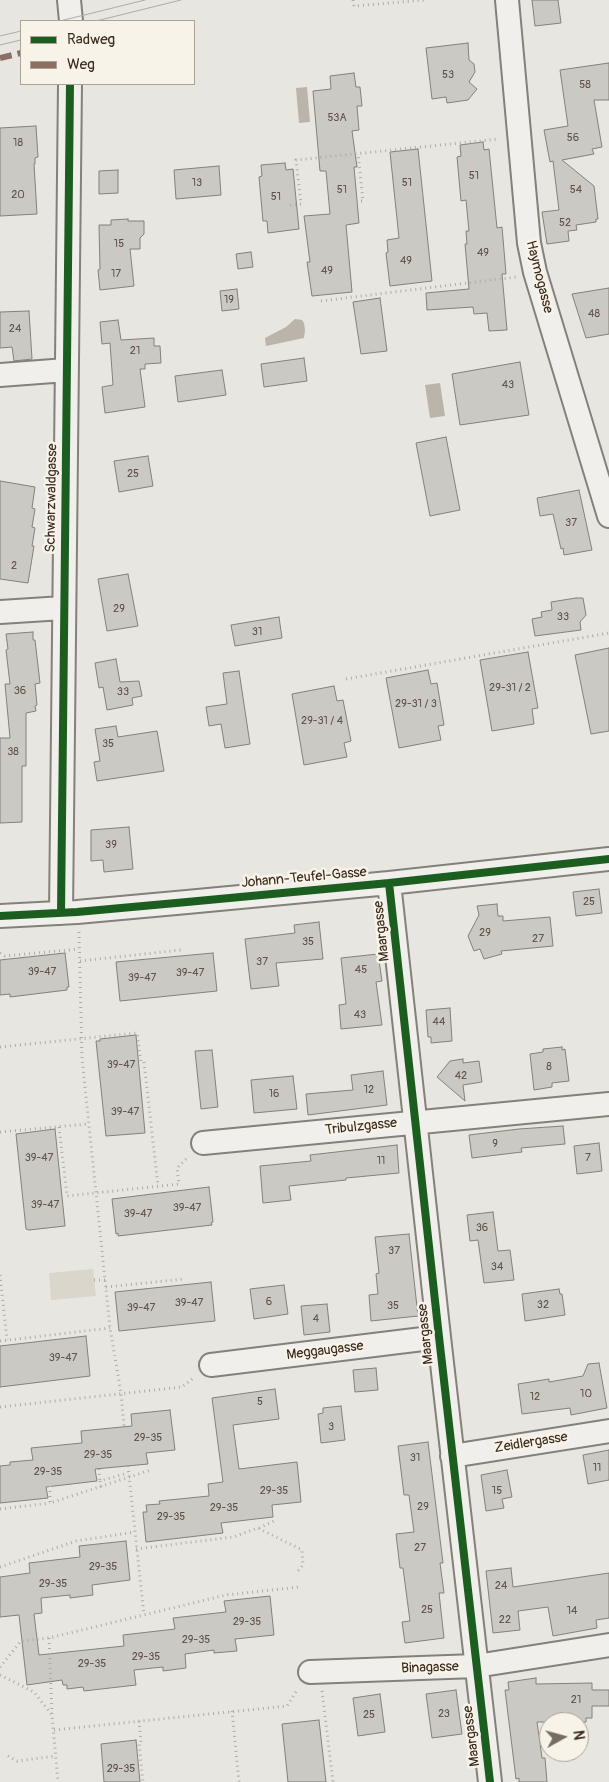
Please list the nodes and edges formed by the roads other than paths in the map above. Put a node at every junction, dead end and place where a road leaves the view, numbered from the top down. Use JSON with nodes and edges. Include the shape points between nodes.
{"nodes":[{"id":1,"x":506,"y":0,"type":"edge"},
{"id":2,"x":70,"y":85,"type":"edge"},
{"id":3,"x":66,"y":370,"type":"junction"},
{"id":4,"x":0,"y":375,"type":"edge"},
{"id":5,"x":609,"y":516,"type":"edge"},
{"id":6,"x":63,"y":608,"type":"junction"},
{"id":7,"x":0,"y":612,"type":"edge"},
{"id":8,"x":609,"y":859,"type":"edge"},
{"id":9,"x":389,"y":883,"type":"junction"},
{"id":10,"x":69,"y":912,"type":"junction"},
{"id":11,"x":0,"y":916,"type":"edge"},
{"id":12,"x":609,"y":1104,"type":"edge"},
{"id":13,"x":416,"y":1121,"type":"junction"},
{"id":14,"x":203,"y":1142,"type":"road end"},
{"id":15,"x":439,"y":1337,"type":"junction"},
{"id":16,"x":211,"y":1365,"type":"road end"},
{"id":17,"x":609,"y":1431,"type":"edge"},
{"id":18,"x":452,"y":1456,"type":"junction"},
{"id":19,"x":609,"y":1645,"type":"edge"},
{"id":20,"x":476,"y":1666,"type":"junction"},
{"id":21,"x":315,"y":1672,"type":"road end"},
{"id":22,"x":490,"y":1782,"type":"edge"}],
"edges":[{"from":1,"to":5,"type":"street","name":"Haymogasse","via":[[529,243],[536,276]]},
{"from":2,"to":3,"type":"street","name":"Schwarzwaldgasse"},
{"from":3,"to":4,"type":"street"},
{"from":3,"to":6,"type":"street","name":"Schwarzwaldgasse"},
{"from":6,"to":7,"type":"street"},
{"from":6,"to":10,"type":"street","name":"Schwarzwaldgasse"},
{"from":8,"to":9,"type":"street","name":"Johann-Teufel-Gasse"},
{"from":9,"to":10,"type":"street","name":"Johann-Teufel-Gasse"},
{"from":9,"to":13,"type":"street","name":"Maargasse"},
{"from":10,"to":11,"type":"street","name":"Johann-Teufel-Gasse"},
{"from":12,"to":13,"type":"street","name":"Tribulzgasse"},
{"from":13,"to":14,"type":"street","name":"Tribulzgasse"},
{"from":13,"to":15,"type":"street","name":"Maargasse"},
{"from":15,"to":16,"type":"street","name":"Meggaugasse"},
{"from":15,"to":18,"type":"street","name":"Maargasse"},
{"from":17,"to":18,"type":"street","name":"Zeidlergasse"},
{"from":18,"to":20,"type":"street","name":"Maargasse"},
{"from":19,"to":20,"type":"street","name":"Binagasse"},
{"from":20,"to":21,"type":"street","name":"Binagasse"},
{"from":20,"to":22,"type":"street","name":"Maargasse"}]}
